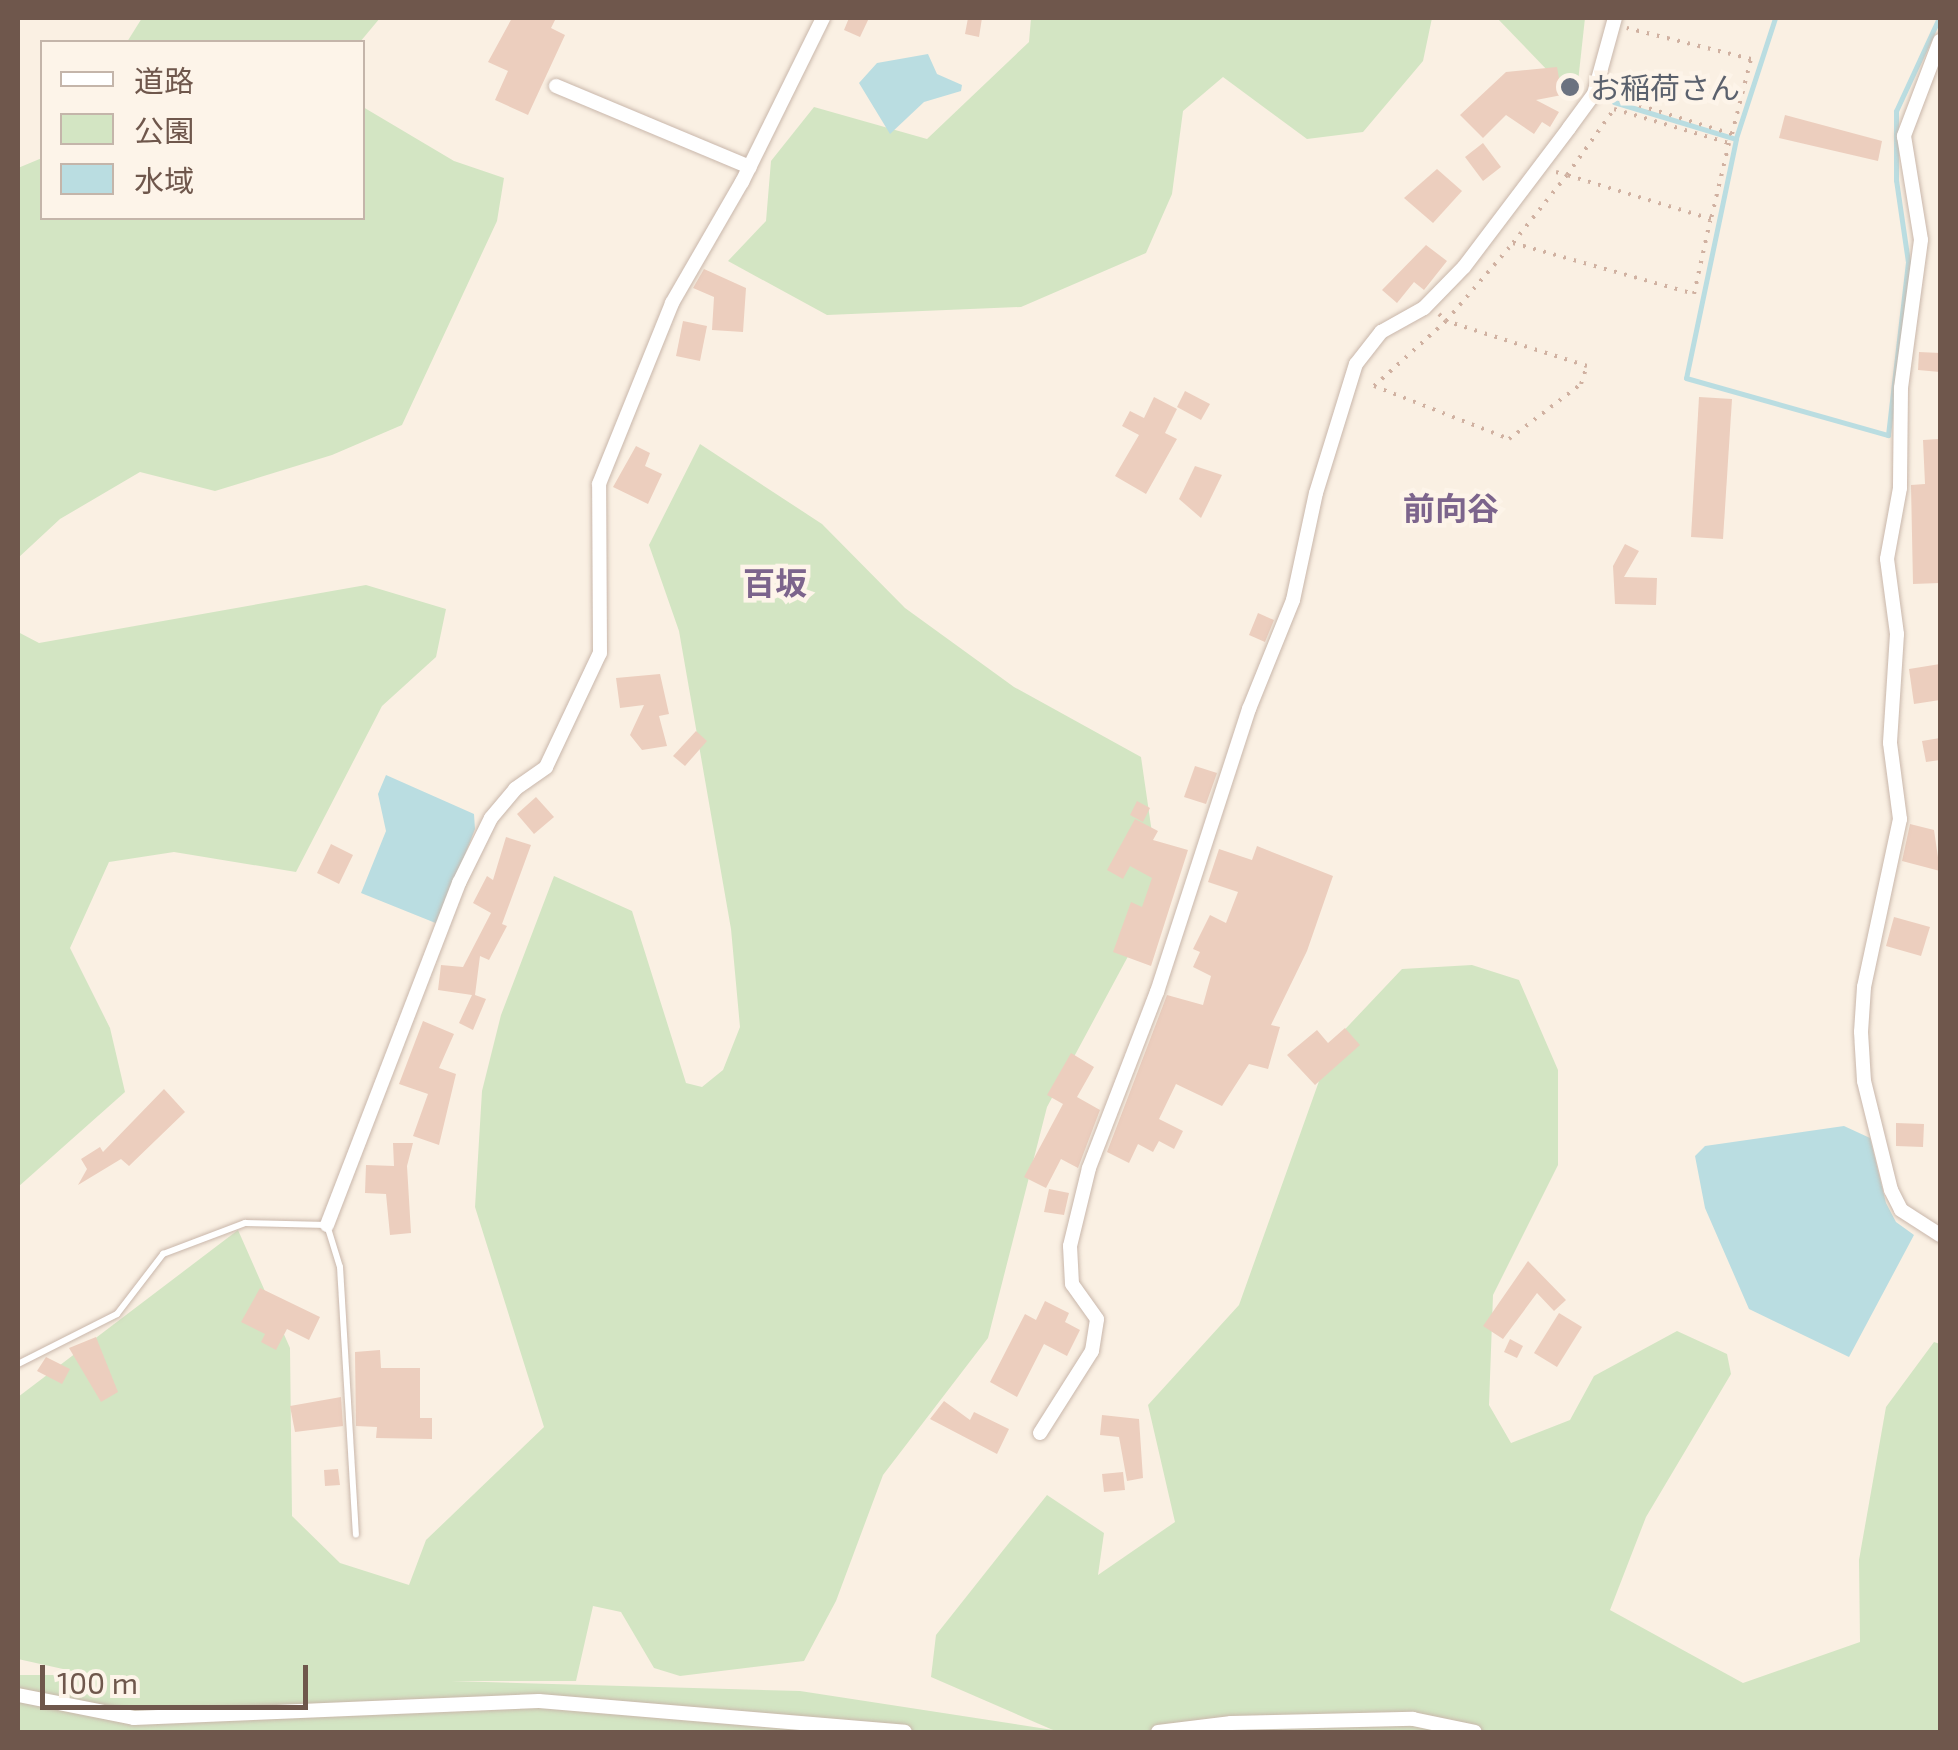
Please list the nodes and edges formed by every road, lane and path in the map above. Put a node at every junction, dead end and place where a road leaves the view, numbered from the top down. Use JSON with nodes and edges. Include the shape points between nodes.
{"nodes":[{"id":1,"x":824,"y":18,"type":"edge"},
{"id":2,"x":1616,"y":18,"type":"edge"},
{"id":3,"x":1940,"y":41,"type":"edge"},
{"id":4,"x":1622,"y":45,"type":"dead end"},
{"id":5,"x":1613,"y":79,"type":"dead end"},
{"id":6,"x":556,"y":86,"type":"dead end"},
{"id":7,"x":750,"y":167,"type":"junction"},
{"id":8,"x":1566,"y":175,"type":"junction"},
{"id":9,"x":1711,"y":218,"type":"junction"},
{"id":10,"x":1513,"y":243,"type":"junction"},
{"id":11,"x":1446,"y":321,"type":"junction"},
{"id":12,"x":327,"y":1225,"type":"junction"},
{"id":13,"x":1940,"y":1234,"type":"edge"},
{"id":14,"x":18,"y":1364,"type":"edge"},
{"id":15,"x":1040,"y":1433,"type":"dead end"},
{"id":16,"x":356,"y":1535,"type":"dead end"},
{"id":17,"x":18,"y":1694,"type":"edge"},
{"id":18,"x":904,"y":1732,"type":"edge"},
{"id":19,"x":1158,"y":1732,"type":"edge"},
{"id":20,"x":1475,"y":1732,"type":"edge"}],
"edges":[{"from":1,"to":7,"type":"street"},
{"from":2,"to":15,"type":"street","via":[[1594,94],[1464,268],[1424,308],[1380,332],[1356,364],[1335,422],[1293,600],[1089,1168],[1070,1246],[1072,1284],[1097,1319],[1092,1351]]},
{"from":3,"to":13,"type":"street","via":[[1904,136],[1908,193],[1921,240],[1901,388],[1900,488],[1887,560],[1897,634],[1890,743],[1900,819],[1864,987],[1862,1032],[1864,1081],[1891,1190],[1901,1210]]},
{"from":4,"to":5,"type":"path","via":[[1626,28],[1752,59],[1732,134],[1609,96]]},
{"from":6,"to":7,"type":"street"},
{"from":7,"to":12,"type":"street","via":[[672,303],[600,484],[600,653],[546,767],[514,788],[460,883]]},
{"from":8,"to":9,"type":"path"},
{"from":8,"to":9,"type":"path","via":[[1614,109],[1646,118],[1729,143]]},
{"from":8,"to":10,"type":"path"},
{"from":9,"to":10,"type":"path","via":[[1694,294]]},
{"from":10,"to":11,"type":"path"},
{"from":11,"to":11,"type":"path","via":[[1588,366],[1582,384],[1509,439],[1374,386]]},
{"from":12,"to":14,"type":"lane","via":[[245,1223],[164,1254],[117,1314]]},
{"from":12,"to":16,"type":"lane","via":[[340,1267]]},
{"from":17,"to":18,"type":"street","via":[[134,1718],[539,1701]]},
{"from":19,"to":20,"type":"street","via":[[1232,1723],[1413,1719]]}]}
